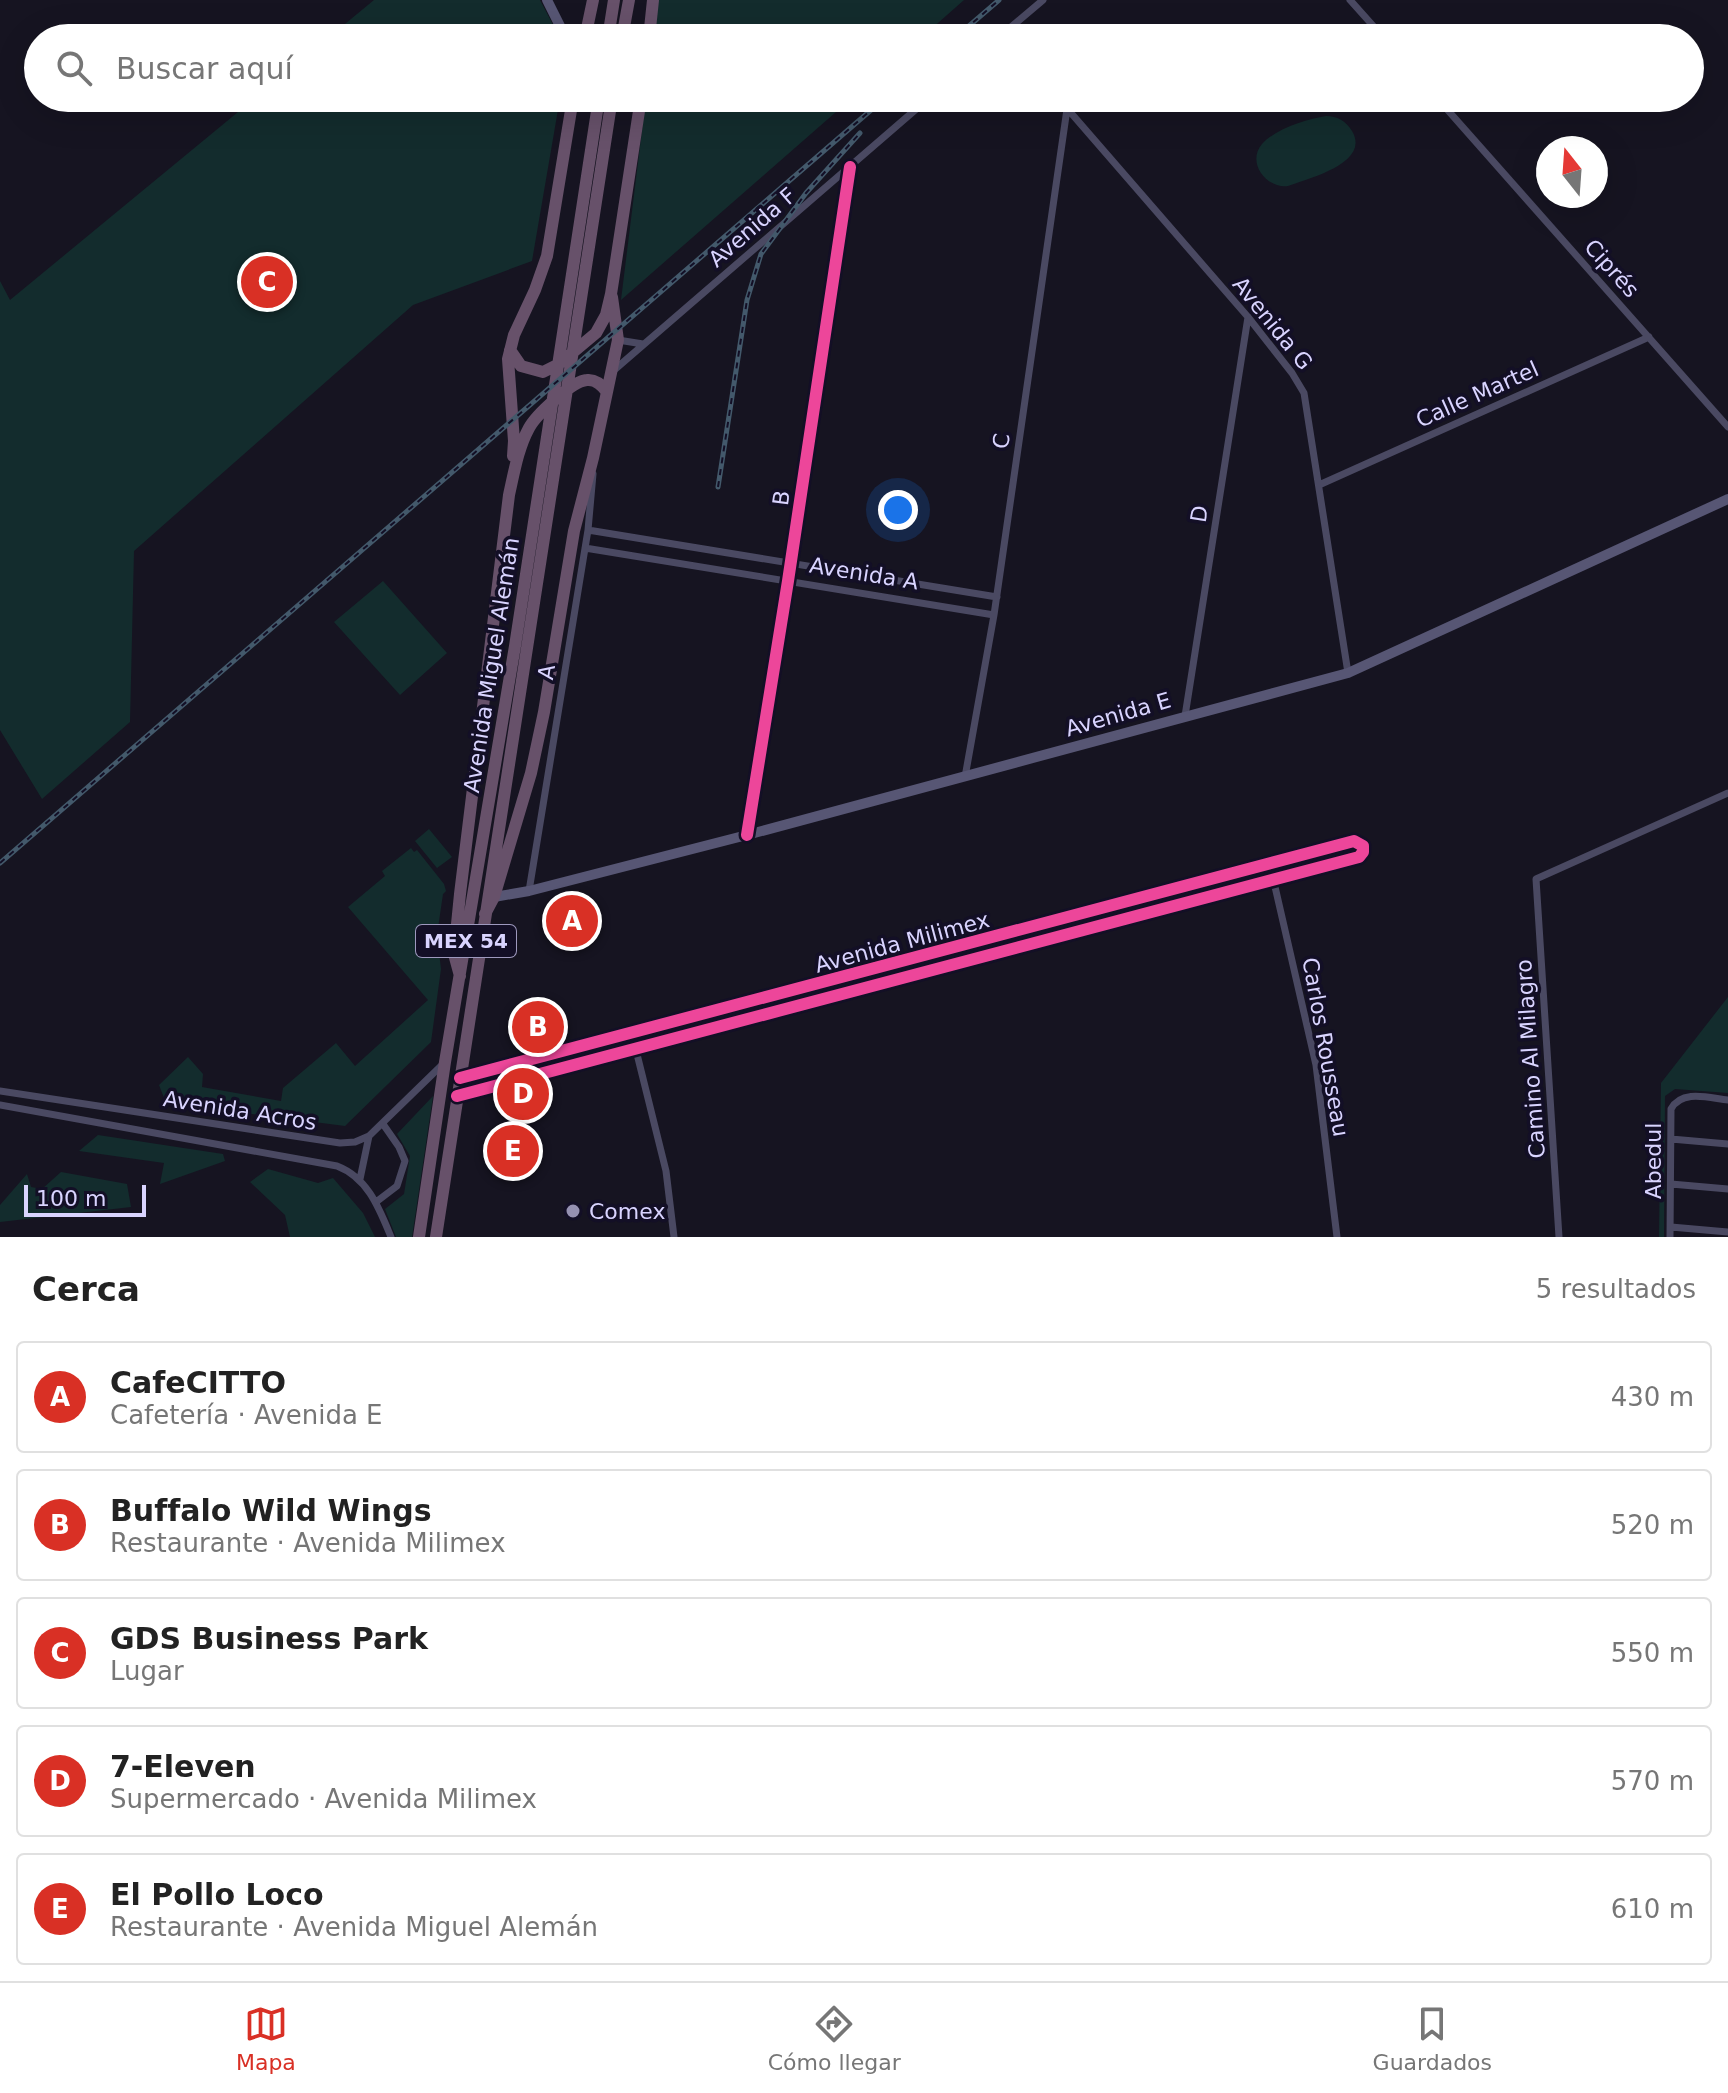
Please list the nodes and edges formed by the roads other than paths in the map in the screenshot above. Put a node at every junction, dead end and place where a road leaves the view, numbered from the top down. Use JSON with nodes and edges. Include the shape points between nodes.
{"nodes":[{"id":1,"x":547,"y":0,"type":"edge"},
{"id":2,"x":593,"y":0,"type":"edge"},
{"id":3,"x":614,"y":0,"type":"edge"},
{"id":4,"x":629,"y":0,"type":"edge"},
{"id":5,"x":653,"y":0,"type":"edge"},
{"id":6,"x":1043,"y":0,"type":"edge"},
{"id":7,"x":1350,"y":0,"type":"edge"},
{"id":8,"x":559,"y":24,"type":"edge"},
{"id":9,"x":588,"y":24,"type":"edge"},
{"id":10,"x":610,"y":24,"type":"edge"},
{"id":11,"x":625,"y":24,"type":"edge"},
{"id":12,"x":650,"y":24,"type":"edge"},
{"id":13,"x":1016,"y":24,"type":"edge"},
{"id":14,"x":1371,"y":24,"type":"edge"},
{"id":15,"x":571,"y":112,"type":"edge"},
{"id":16,"x":597,"y":112,"type":"edge"},
{"id":17,"x":610,"y":112,"type":"edge"},
{"id":18,"x":639,"y":112,"type":"edge"},
{"id":19,"x":913,"y":112,"type":"edge"},
{"id":20,"x":1067,"y":112,"type":"edge"},
{"id":21,"x":1070,"y":112,"type":"edge"},
{"id":22,"x":1449,"y":112,"type":"edge"},
{"id":23,"x":850,"y":167,"type":"junction"},
{"id":24,"x":611,"y":294,"type":"junction"},
{"id":25,"x":1248,"y":317,"type":"junction"},
{"id":26,"x":1649,"y":337,"type":"junction"},
{"id":27,"x":618,"y":340,"type":"junction"},
{"id":28,"x":643,"y":344,"type":"junction"},
{"id":29,"x":510,"y":350,"type":"junction"},
{"id":30,"x":613,"y":370,"type":"junction"},
{"id":31,"x":598,"y":382,"type":"junction"},
{"id":32,"x":607,"y":392,"type":"junction"},
{"id":33,"x":1728,"y":427,"type":"edge"},
{"id":34,"x":593,"y":458,"type":"junction"},
{"id":35,"x":1319,"y":485,"type":"junction"},
{"id":36,"x":509,"y":495,"type":"junction"},
{"id":37,"x":1728,"y":499,"type":"edge"},
{"id":38,"x":588,"y":530,"type":"junction"},
{"id":39,"x":585,"y":548,"type":"junction"},
{"id":40,"x":791,"y":563,"type":"junction"},
{"id":41,"x":788,"y":581,"type":"junction"},
{"id":42,"x":906,"y":582,"type":"junction"},
{"id":43,"x":997,"y":597,"type":"junction"},
{"id":44,"x":903,"y":600,"type":"junction"},
{"id":45,"x":994,"y":615,"type":"junction"},
{"id":46,"x":521,"y":647,"type":"junction"},
{"id":47,"x":1348,"y":673,"type":"junction"},
{"id":48,"x":1185,"y":716,"type":"junction"},
{"id":49,"x":965,"y":777,"type":"junction"},
{"id":50,"x":1728,"y":793,"type":"edge"},
{"id":51,"x":747,"y":835,"type":"junction"},
{"id":52,"x":1270,"y":865,"type":"junction"},
{"id":53,"x":1274,"y":880,"type":"junction"},
{"id":54,"x":529,"y":891,"type":"junction"},
{"id":55,"x":494,"y":897,"type":"junction"},
{"id":56,"x":485,"y":914,"type":"junction"},
{"id":57,"x":460,"y":976,"type":"junction"},
{"id":58,"x":632,"y":1034,"type":"junction"},
{"id":59,"x":637,"y":1050,"type":"junction"},
{"id":60,"x":445,"y":1062,"type":"junction"},
{"id":61,"x":460,"y":1078,"type":"junction"},
{"id":62,"x":0,"y":1091,"type":"edge"},
{"id":63,"x":457,"y":1096,"type":"junction"},
{"id":64,"x":1728,"y":1100,"type":"edge"},
{"id":65,"x":0,"y":1105,"type":"edge"},
{"id":66,"x":383,"y":1124,"type":"junction"},
{"id":67,"x":233,"y":1127,"type":"junction"},
{"id":68,"x":277,"y":1134,"type":"junction"},
{"id":69,"x":369,"y":1136,"type":"junction"},
{"id":70,"x":1671,"y":1139,"type":"junction"},
{"id":71,"x":1728,"y":1144,"type":"edge"},
{"id":72,"x":228,"y":1146,"type":"junction"},
{"id":73,"x":274,"y":1154,"type":"junction"},
{"id":74,"x":360,"y":1179,"type":"junction"},
{"id":75,"x":1671,"y":1184,"type":"junction"},
{"id":76,"x":1728,"y":1189,"type":"edge"},
{"id":77,"x":376,"y":1202,"type":"junction"},
{"id":78,"x":1671,"y":1227,"type":"junction"},
{"id":79,"x":1728,"y":1232,"type":"edge"},
{"id":80,"x":391,"y":1237,"type":"edge"},
{"id":81,"x":419,"y":1237,"type":"edge"},
{"id":82,"x":436,"y":1237,"type":"edge"},
{"id":83,"x":674,"y":1237,"type":"edge"},
{"id":84,"x":1337,"y":1237,"type":"edge"},
{"id":85,"x":1559,"y":1237,"type":"edge"},
{"id":86,"x":1670,"y":1237,"type":"edge"}],
"edges":[{"from":1,"to":8,"type":"main road"},
{"from":2,"to":9,"type":"highway"},
{"from":3,"to":10,"type":"highway"},
{"from":4,"to":11,"type":"highway"},
{"from":5,"to":12,"type":"highway"},
{"from":6,"to":13,"type":"street"},
{"from":7,"to":14,"type":"street"},
{"from":15,"to":29,"type":"highway","via":[[543,273]]},
{"from":16,"to":46,"type":"highway","name":"Avenida Miguel Alemán","number":"MEX 54"},
{"from":17,"to":46,"type":"highway","name":"Avenida Miguel Alemán","number":"MEX 54"},
{"from":18,"to":24,"type":"highway"},
{"from":19,"to":23,"type":"street","name":"Avenida F"},
{"from":20,"to":43,"type":"street","name":"C"},
{"from":21,"to":25,"type":"street","name":"Avenida G"},
{"from":22,"to":26,"type":"street","name":"Ciprés"},
{"from":23,"to":28,"type":"street","name":"Avenida F"},
{"from":23,"to":40,"type":"street","name":"B"},
{"from":24,"to":27,"type":"highway"},
{"from":24,"to":29,"type":"highway","via":[[596,333],[551,369],[528,370]]},
{"from":25,"to":35,"type":"street","name":"Avenida G","via":[[1304,393]]},
{"from":25,"to":48,"type":"street","name":"D"},
{"from":26,"to":33,"type":"street","name":"Ciprés"},
{"from":26,"to":35,"type":"street","name":"Calle Martel"},
{"from":27,"to":28,"type":"street"},
{"from":27,"to":30,"type":"highway"},
{"from":28,"to":30,"type":"street","name":"Avenida F"},
{"from":29,"to":36,"type":"highway","via":[[514,441]]},
{"from":30,"to":31,"type":"street","name":"Avenida F"},
{"from":30,"to":32,"type":"highway"},
{"from":31,"to":32,"type":"highway"},
{"from":31,"to":36,"type":"highway","via":[[578,383],[534,419]]},
{"from":32,"to":34,"type":"highway"},
{"from":34,"to":38,"type":"street","name":"A"},
{"from":34,"to":55,"type":"highway","via":[[574,531],[531,773]]},
{"from":35,"to":47,"type":"street","name":"Avenida G"},
{"from":36,"to":57,"type":"highway","via":[[460,894],[454,954]]},
{"from":37,"to":47,"type":"main road","name":"Avenida E"},
{"from":38,"to":39,"type":"street","name":"A"},
{"from":38,"to":40,"type":"street","name":"Avenida A"},
{"from":39,"to":41,"type":"street","name":"Avenida A"},
{"from":39,"to":54,"type":"street","name":"A"},
{"from":40,"to":41,"type":"street","name":"B"},
{"from":40,"to":42,"type":"street","name":"Avenida A"},
{"from":41,"to":44,"type":"street","name":"Avenida A"},
{"from":41,"to":51,"type":"street","name":"B"},
{"from":42,"to":43,"type":"street","name":"Avenida A"},
{"from":42,"to":44,"type":"street"},
{"from":43,"to":45,"type":"street","name":"C"},
{"from":44,"to":45,"type":"street","name":"Avenida A"},
{"from":45,"to":49,"type":"street","name":"C"},
{"from":46,"to":56,"type":"highway","name":"Avenida Miguel Alemán","number":"MEX 54"},
{"from":46,"to":57,"type":"highway","name":"Avenida Miguel Alemán","number":"MEX 54"},
{"from":47,"to":48,"type":"main road","name":"Avenida E"},
{"from":48,"to":49,"type":"main road","name":"Avenida E"},
{"from":49,"to":51,"type":"main road","name":"Avenida E"},
{"from":50,"to":85,"type":"street","name":"Camino Al Milagro","via":[[1536,879]]},
{"from":51,"to":54,"type":"main road","name":"Avenida E"},
{"from":52,"to":53,"type":"street","name":"Carlos Rousseau"},
{"from":52,"to":53,"type":"street","name":"Avenida Milimex","via":[[1354,841],[1363,846],[1359,857]]},
{"from":52,"to":58,"type":"street","name":"Avenida Milimex"},
{"from":53,"to":59,"type":"street","name":"Avenida Milimex"},
{"from":53,"to":84,"type":"street","name":"Carlos Rousseau","via":[[1316,1065]]},
{"from":54,"to":55,"type":"main road","name":"Avenida E"},
{"from":55,"to":56,"type":"highway"},
{"from":56,"to":61,"type":"highway","name":"Avenida Miguel Alemán","number":"MEX 54"},
{"from":57,"to":60,"type":"highway","name":"Avenida Miguel Alemán","number":"MEX 54"},
{"from":58,"to":59,"type":"street"},
{"from":58,"to":61,"type":"street","name":"Avenida Milimex"},
{"from":59,"to":63,"type":"street","name":"Avenida Milimex"},
{"from":59,"to":83,"type":"street","via":[[666,1171]]},
{"from":60,"to":66,"type":"street"},
{"from":60,"to":81,"type":"highway","name":"Avenida Miguel Alemán","number":"MEX 54"},
{"from":61,"to":63,"type":"highway","name":"Avenida Miguel Alemán","number":"MEX 54"},
{"from":62,"to":67,"type":"street","name":"Avenida Acros"},
{"from":63,"to":82,"type":"highway","name":"Avenida Miguel Alemán","number":"MEX 54"},
{"from":64,"to":70,"type":"street","name":"Abedul","via":[[1678,1099],[1673,1104]]},
{"from":65,"to":72,"type":"street","name":"Avenida Acros"},
{"from":66,"to":69,"type":"street"},
{"from":66,"to":77,"type":"street","via":[[405,1161],[397,1186]]},
{"from":67,"to":68,"type":"street","name":"Avenida Acros"},
{"from":67,"to":72,"type":"street"},
{"from":68,"to":69,"type":"street","name":"Avenida Acros","via":[[340,1143]]},
{"from":68,"to":73,"type":"street"},
{"from":69,"to":74,"type":"street"},
{"from":70,"to":71,"type":"street"},
{"from":70,"to":75,"type":"street","name":"Abedul"},
{"from":72,"to":73,"type":"street","name":"Avenida Acros"},
{"from":73,"to":74,"type":"street","name":"Avenida Acros","via":[[337,1166]]},
{"from":74,"to":77,"type":"street"},
{"from":75,"to":76,"type":"street"},
{"from":75,"to":78,"type":"street","name":"Abedul"},
{"from":77,"to":80,"type":"street"},
{"from":78,"to":79,"type":"street"},
{"from":78,"to":86,"type":"street","name":"Abedul"}]}
